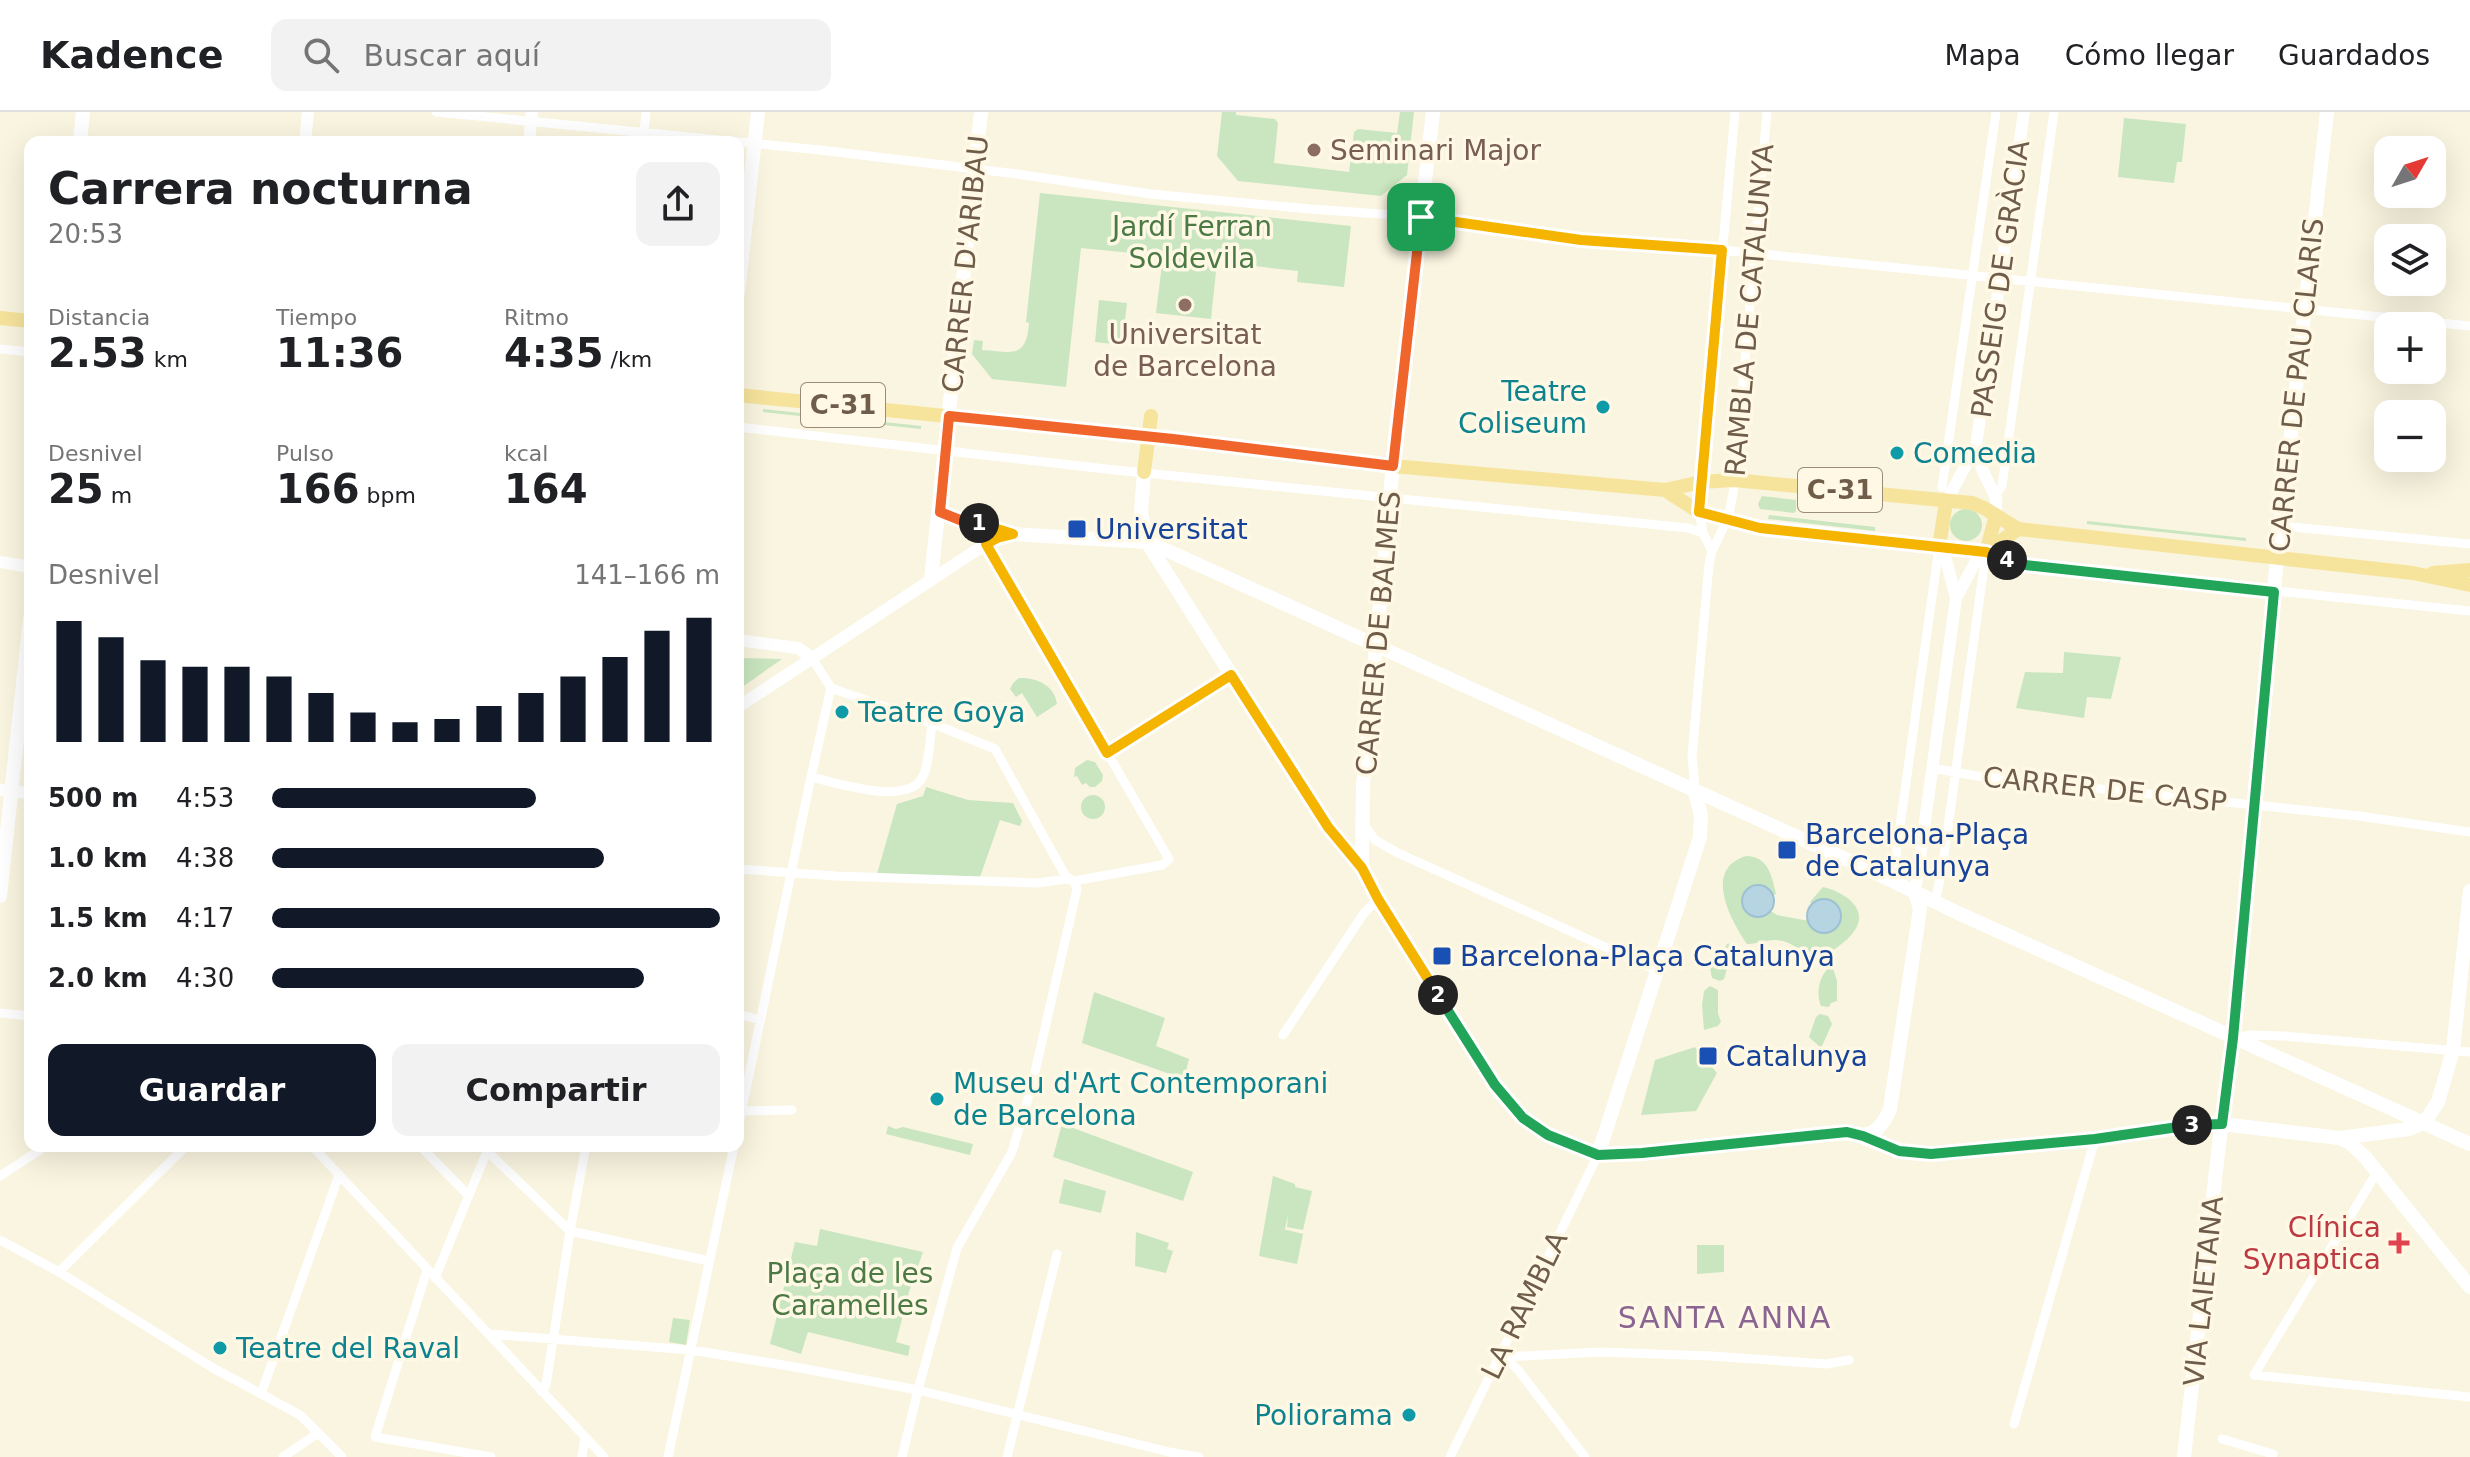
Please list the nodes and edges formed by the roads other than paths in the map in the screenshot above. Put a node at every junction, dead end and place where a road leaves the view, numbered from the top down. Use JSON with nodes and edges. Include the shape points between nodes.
{"nodes":[{"id":1,"x":83,"y":112,"type":"edge"},
{"id":2,"x":308,"y":112,"type":"edge"},
{"id":3,"x":436,"y":112,"type":"edge"},
{"id":4,"x":646,"y":112,"type":"edge"},
{"id":5,"x":758,"y":112,"type":"edge"},
{"id":6,"x":981,"y":112,"type":"edge"},
{"id":7,"x":1433,"y":112,"type":"edge"},
{"id":8,"x":1735,"y":112,"type":"edge"},
{"id":9,"x":1767,"y":112,"type":"edge"},
{"id":10,"x":1996,"y":112,"type":"edge"},
{"id":11,"x":2024,"y":112,"type":"edge"},
{"id":12,"x":2054,"y":112,"type":"edge"},
{"id":13,"x":2324,"y":113,"type":"edge"},
{"id":14,"x":532,"y":117,"type":"edge"},
{"id":15,"x":81,"y":136,"type":"edge"},
{"id":16,"x":306,"y":136,"type":"edge"},
{"id":17,"x":638,"y":136,"type":"edge"},
{"id":18,"x":644,"y":136,"type":"edge"},
{"id":19,"x":744,"y":143,"type":"edge"},
{"id":20,"x":754,"y":144,"type":"junction"},
{"id":21,"x":975,"y":169,"type":"junction"},
{"id":22,"x":1421,"y":217,"type":"junction"},
{"id":23,"x":744,"y":237,"type":"edge"},
{"id":24,"x":1722,"y":250,"type":"junction"},
{"id":25,"x":1753,"y":254,"type":"junction"},
{"id":26,"x":1973,"y":276,"type":"junction"},
{"id":27,"x":2000,"y":278,"type":"junction"},
{"id":28,"x":2031,"y":281,"type":"junction"},
{"id":29,"x":2304,"y":309,"type":"junction"},
{"id":30,"x":0,"y":318,"type":"edge"},
{"id":31,"x":24,"y":320,"type":"edge"},
{"id":32,"x":2470,"y":326,"type":"edge"},
{"id":33,"x":0,"y":349,"type":"edge"},
{"id":34,"x":24,"y":351,"type":"edge"},
{"id":35,"x":744,"y":396,"type":"edge"},
{"id":36,"x":949,"y":416,"type":"junction"},
{"id":37,"x":1151,"y":416,"type":"dead end"},
{"id":38,"x":744,"y":428,"type":"edge"},
{"id":39,"x":1149,"y":436,"type":"junction"},
{"id":40,"x":1976,"y":446,"type":"junction"},
{"id":41,"x":946,"y":450,"type":"junction"},
{"id":42,"x":1393,"y":466,"type":"junction"},
{"id":43,"x":1144,"y":472,"type":"junction"},
{"id":44,"x":1734,"y":480,"type":"junction"},
{"id":45,"x":1701,"y":482,"type":"junction"},
{"id":46,"x":1665,"y":490,"type":"junction"},
{"id":47,"x":1944,"y":494,"type":"junction"},
{"id":48,"x":1995,"y":495,"type":"junction"},
{"id":49,"x":1390,"y":497,"type":"junction"},
{"id":50,"x":940,"y":512,"type":"junction"},
{"id":51,"x":1699,"y":512,"type":"junction"},
{"id":52,"x":1996,"y":515,"type":"junction"},
{"id":53,"x":1728,"y":518,"type":"junction"},
{"id":54,"x":2281,"y":526,"type":"junction"},
{"id":55,"x":2018,"y":529,"type":"junction"},
{"id":56,"x":1703,"y":533,"type":"junction"},
{"id":57,"x":1013,"y":534,"type":"junction"},
{"id":58,"x":1147,"y":542,"type":"junction"},
{"id":59,"x":986,"y":544,"type":"junction"},
{"id":60,"x":2470,"y":544,"type":"edge"},
{"id":61,"x":1939,"y":547,"type":"junction"},
{"id":62,"x":1712,"y":551,"type":"junction"},
{"id":63,"x":1986,"y":552,"type":"junction"},
{"id":64,"x":2277,"y":557,"type":"junction"},
{"id":65,"x":0,"y":562,"type":"edge"},
{"id":66,"x":24,"y":566,"type":"edge"},
{"id":67,"x":2470,"y":570,"type":"edge"},
{"id":68,"x":2421,"y":574,"type":"junction"},
{"id":69,"x":931,"y":579,"type":"junction"},
{"id":70,"x":2470,"y":585,"type":"edge"},
{"id":71,"x":2274,"y":592,"type":"junction"},
{"id":72,"x":1956,"y":598,"type":"junction"},
{"id":73,"x":2470,"y":611,"type":"edge"},
{"id":74,"x":744,"y":641,"type":"edge"},
{"id":75,"x":1376,"y":647,"type":"junction"},
{"id":76,"x":812,"y":658,"type":"junction"},
{"id":77,"x":24,"y":662,"type":"edge"},
{"id":78,"x":1231,"y":675,"type":"junction"},
{"id":79,"x":831,"y":688,"type":"junction"},
{"id":80,"x":744,"y":703,"type":"edge"},
{"id":81,"x":932,"y":723,"type":"junction"},
{"id":82,"x":1107,"y":753,"type":"junction"},
{"id":83,"x":1931,"y":768,"type":"junction"},
{"id":84,"x":1956,"y":771,"type":"junction"},
{"id":85,"x":811,"y":777,"type":"junction"},
{"id":86,"x":6,"y":791,"type":"edge"},
{"id":87,"x":1695,"y":791,"type":"junction"},
{"id":88,"x":2254,"y":806,"type":"junction"},
{"id":89,"x":1362,"y":820,"type":"junction"},
{"id":90,"x":2470,"y":832,"type":"edge"},
{"id":91,"x":1362,"y":868,"type":"junction"},
{"id":92,"x":744,"y":870,"type":"edge"},
{"id":93,"x":791,"y":874,"type":"junction"},
{"id":94,"x":1074,"y":881,"type":"junction"},
{"id":95,"x":1894,"y":881,"type":"junction"},
{"id":96,"x":2470,"y":891,"type":"edge"},
{"id":97,"x":0,"y":893,"type":"edge"},
{"id":98,"x":1915,"y":893,"type":"junction"},
{"id":99,"x":1378,"y":899,"type":"junction"},
{"id":100,"x":1935,"y":902,"type":"junction"},
{"id":101,"x":1920,"y":909,"type":"junction"},
{"id":102,"x":1658,"y":971,"type":"junction"},
{"id":103,"x":0,"y":1013,"type":"edge"},
{"id":104,"x":24,"y":1015,"type":"edge"},
{"id":105,"x":744,"y":1016,"type":"edge"},
{"id":106,"x":760,"y":1020,"type":"junction"},
{"id":107,"x":1283,"y":1035,"type":"dead end"},
{"id":108,"x":2233,"y":1038,"type":"junction"},
{"id":109,"x":2453,"y":1050,"type":"junction"},
{"id":110,"x":2470,"y":1052,"type":"edge"},
{"id":111,"x":744,"y":1093,"type":"edge"},
{"id":112,"x":792,"y":1110,"type":"dead end"},
{"id":113,"x":744,"y":1111,"type":"edge"},
{"id":114,"x":2424,"y":1123,"type":"junction"},
{"id":115,"x":2222,"y":1124,"type":"junction"},
{"id":116,"x":1863,"y":1136,"type":"junction"},
{"id":117,"x":2339,"y":1138,"type":"junction"},
{"id":118,"x":2095,"y":1139,"type":"junction"},
{"id":119,"x":2470,"y":1144,"type":"edge"},
{"id":120,"x":37,"y":1152,"type":"edge"},
{"id":121,"x":180,"y":1152,"type":"edge"},
{"id":122,"x":318,"y":1152,"type":"edge"},
{"id":123,"x":426,"y":1152,"type":"edge"},
{"id":124,"x":486,"y":1152,"type":"edge"},
{"id":125,"x":492,"y":1152,"type":"edge"},
{"id":126,"x":585,"y":1152,"type":"edge"},
{"id":127,"x":733,"y":1152,"type":"edge"},
{"id":128,"x":1598,"y":1155,"type":"junction"},
{"id":129,"x":2377,"y":1172,"type":"junction"},
{"id":130,"x":339,"y":1175,"type":"junction"},
{"id":131,"x":0,"y":1176,"type":"edge"},
{"id":132,"x":468,"y":1195,"type":"junction"},
{"id":133,"x":570,"y":1231,"type":"junction"},
{"id":134,"x":0,"y":1240,"type":"edge"},
{"id":135,"x":1057,"y":1254,"type":"dead end"},
{"id":136,"x":709,"y":1261,"type":"junction"},
{"id":137,"x":59,"y":1272,"type":"junction"},
{"id":138,"x":431,"y":1274,"type":"junction"},
{"id":139,"x":2470,"y":1287,"type":"edge"},
{"id":140,"x":490,"y":1334,"type":"junction"},
{"id":141,"x":552,"y":1340,"type":"junction"},
{"id":142,"x":691,"y":1350,"type":"junction"},
{"id":143,"x":1506,"y":1358,"type":"junction"},
{"id":144,"x":1849,"y":1360,"type":"dead end"},
{"id":145,"x":918,"y":1390,"type":"junction"},
{"id":146,"x":541,"y":1391,"type":"junction"},
{"id":147,"x":261,"y":1394,"type":"junction"},
{"id":148,"x":2470,"y":1397,"type":"edge"},
{"id":149,"x":1018,"y":1415,"type":"junction"},
{"id":150,"x":2014,"y":1424,"type":"dead end"},
{"id":151,"x":318,"y":1433,"type":"junction"},
{"id":152,"x":585,"y":1437,"type":"junction"},
{"id":153,"x":2222,"y":1439,"type":"dead end"},
{"id":154,"x":467,"y":1455,"type":"edge"},
{"id":155,"x":2272,"y":1456,"type":"edge"},
{"id":156,"x":283,"y":1457,"type":"edge"},
{"id":157,"x":342,"y":1457,"type":"edge"},
{"id":158,"x":491,"y":1457,"type":"edge"},
{"id":159,"x":582,"y":1457,"type":"edge"},
{"id":160,"x":604,"y":1457,"type":"edge"},
{"id":161,"x":668,"y":1457,"type":"edge"},
{"id":162,"x":902,"y":1457,"type":"edge"},
{"id":163,"x":1007,"y":1457,"type":"edge"},
{"id":164,"x":1199,"y":1457,"type":"edge"},
{"id":165,"x":1450,"y":1457,"type":"edge"},
{"id":166,"x":1585,"y":1457,"type":"edge"},
{"id":167,"x":2184,"y":1457,"type":"edge"}],
"edges":[{"from":1,"to":15,"type":"main road"},
{"from":2,"to":16,"type":"street"},
{"from":3,"to":14,"type":"street"},
{"from":4,"to":18,"type":"street"},
{"from":5,"to":20,"type":"main road"},
{"from":6,"to":21,"type":"main road","name":"CARRER D'ARIBAU"},
{"from":7,"to":22,"type":"main road","name":"CARRER DE BALMES"},
{"from":8,"to":24,"type":"street","name":"RAMBLA DE CATALUNYA"},
{"from":9,"to":25,"type":"street","name":"RAMBLA DE CATALUNYA"},
{"from":10,"to":26,"type":"street"},
{"from":11,"to":27,"type":"street","name":"PASSEIG DE GRÀCIA"},
{"from":12,"to":28,"type":"street"},
{"from":13,"to":29,"type":"main road","name":"CARRER DE PAU CLARIS"},
{"from":14,"to":17,"type":"street"},
{"from":19,"to":20,"type":"street"},
{"from":20,"to":21,"type":"street"},
{"from":20,"to":23,"type":"main road"},
{"from":21,"to":22,"type":"street","via":[[1151,194]]},
{"from":21,"to":36,"type":"main road","name":"CARRER D'ARIBAU"},
{"from":22,"to":24,"type":"street","via":[[1581,240]]},
{"from":22,"to":42,"type":"main road","name":"CARRER DE BALMES"},
{"from":24,"to":25,"type":"street"},
{"from":24,"to":45,"type":"street","name":"RAMBLA DE CATALUNYA"},
{"from":25,"to":26,"type":"street"},
{"from":25,"to":44,"type":"street","name":"RAMBLA DE CATALUNYA"},
{"from":26,"to":27,"type":"street"},
{"from":26,"to":47,"type":"street"},
{"from":27,"to":28,"type":"street"},
{"from":27,"to":40,"type":"street","name":"PASSEIG DE GRÀCIA"},
{"from":28,"to":29,"type":"street"},
{"from":28,"to":48,"type":"street","via":[[2002,486]]},
{"from":29,"to":32,"type":"street"},
{"from":29,"to":54,"type":"main road","name":"CARRER DE PAU CLARIS"},
{"from":30,"to":31,"type":"main road"},
{"from":33,"to":34,"type":"street"},
{"from":35,"to":36,"type":"main road","number":"C-31"},
{"from":36,"to":39,"type":"main road","number":"C-31"},
{"from":36,"to":41,"type":"main road","name":"CARRER D'ARIBAU"},
{"from":37,"to":39,"type":"main road"},
{"from":38,"to":41,"type":"street"},
{"from":39,"to":42,"type":"main road","number":"C-31"},
{"from":39,"to":43,"type":"main road"},
{"from":40,"to":47,"type":"street","name":"PASSEIG DE GRÀCIA"},
{"from":40,"to":48,"type":"street","name":"PASSEIG DE GRÀCIA"},
{"from":41,"to":43,"type":"street"},
{"from":41,"to":50,"type":"main road","name":"CARRER D'ARIBAU"},
{"from":42,"to":46,"type":"main road","number":"C-31"},
{"from":42,"to":49,"type":"main road","name":"CARRER DE BALMES"},
{"from":43,"to":49,"type":"street"},
{"from":43,"to":58,"type":"main road","via":[[1141,513]]},
{"from":44,"to":45,"type":"main road","number":"C-31"},
{"from":44,"to":47,"type":"main road","number":"C-31"},
{"from":44,"to":53,"type":"street","name":"RAMBLA DE CATALUNYA"},
{"from":45,"to":46,"type":"main road","number":"C-31"},
{"from":45,"to":51,"type":"street","name":"RAMBLA DE CATALUNYA"},
{"from":46,"to":51,"type":"main road","number":"C-31"},
{"from":47,"to":52,"type":"main road","number":"C-31"},
{"from":47,"to":61,"type":"main road","name":"PASSEIG DE GRÀCIA"},
{"from":48,"to":52,"type":"street","name":"PASSEIG DE GRÀCIA"},
{"from":49,"to":56,"type":"street"},
{"from":49,"to":75,"type":"main road","name":"CARRER DE BALMES"},
{"from":50,"to":57,"type":"main road"},
{"from":50,"to":69,"type":"main road","name":"CARRER D'ARIBAU"},
{"from":51,"to":53,"type":"main road","number":"C-31"},
{"from":51,"to":56,"type":"street","name":"RAMBLA DE CATALUNYA"},
{"from":52,"to":55,"type":"main road","number":"C-31"},
{"from":52,"to":63,"type":"main road"},
{"from":53,"to":61,"type":"main road","number":"C-31","via":[[1760,528]]},
{"from":53,"to":62,"type":"street","name":"RAMBLA DE CATALUNYA"},
{"from":54,"to":60,"type":"street"},
{"from":54,"to":64,"type":"main road","name":"CARRER DE PAU CLARIS"},
{"from":55,"to":63,"type":"main road"},
{"from":55,"to":64,"type":"main road","number":"C-31"},
{"from":56,"to":62,"type":"street","name":"RAMBLA DE CATALUNYA"},
{"from":57,"to":58,"type":"main road"},
{"from":57,"to":59,"type":"street"},
{"from":58,"to":75,"type":"main road"},
{"from":58,"to":78,"type":"main road"},
{"from":59,"to":69,"type":"street"},
{"from":59,"to":82,"type":"street"},
{"from":61,"to":63,"type":"main road","number":"C-31"},
{"from":61,"to":72,"type":"street","name":"PASSEIG DE GRÀCIA"},
{"from":61,"to":95,"type":"street"},
{"from":62,"to":87,"type":"street","name":"RAMBLA DE CATALUNYA","via":[[1692,756]]},
{"from":63,"to":71,"type":"street","via":[[2025,565]]},
{"from":63,"to":72,"type":"street","name":"PASSEIG DE GRÀCIA"},
{"from":63,"to":84,"type":"street"},
{"from":64,"to":68,"type":"main road","number":"C-31"},
{"from":64,"to":71,"type":"main road","name":"CARRER DE PAU CLARIS"},
{"from":65,"to":66,"type":"street"},
{"from":67,"to":68,"type":"main road","number":"C-31"},
{"from":68,"to":70,"type":"main road","number":"C-31"},
{"from":69,"to":76,"type":"street"},
{"from":71,"to":73,"type":"street"},
{"from":71,"to":88,"type":"main road","name":"CARRER DE PAU CLARIS"},
{"from":72,"to":83,"type":"street","name":"PASSEIG DE GRÀCIA"},
{"from":74,"to":76,"type":"street","via":[[798,648]]},
{"from":75,"to":87,"type":"main road"},
{"from":75,"to":89,"type":"main road","name":"CARRER DE BALMES"},
{"from":76,"to":79,"type":"street"},
{"from":76,"to":80,"type":"street"},
{"from":77,"to":86,"type":"main road"},
{"from":78,"to":82,"type":"street"},
{"from":78,"to":91,"type":"main road","via":[[1328,827]]},
{"from":79,"to":81,"type":"street"},
{"from":79,"to":85,"type":"street"},
{"from":81,"to":85,"type":"street","via":[[924,776],[911,789],[887,793]]},
{"from":81,"to":94,"type":"street","via":[[995,749],[1065,875]]},
{"from":82,"to":94,"type":"street","via":[[1169,859],[1162,865]]},
{"from":83,"to":84,"type":"street","name":"CARRER DE CASP"},
{"from":83,"to":98,"type":"street","name":"PASSEIG DE GRÀCIA"},
{"from":84,"to":88,"type":"street","name":"CARRER DE CASP"},
{"from":84,"to":100,"type":"street"},
{"from":85,"to":93,"type":"street"},
{"from":86,"to":97,"type":"main road"},
{"from":87,"to":95,"type":"main road"},
{"from":87,"to":102,"type":"main road","via":[[1702,828]]},
{"from":88,"to":90,"type":"street","name":"CARRER DE CASP"},
{"from":88,"to":108,"type":"main road","name":"CARRER DE PAU CLARIS"},
{"from":89,"to":91,"type":"main road","name":"CARRER DE BALMES"},
{"from":89,"to":102,"type":"street","via":[[1375,840],[1396,852]]},
{"from":91,"to":99,"type":"main road"},
{"from":92,"to":93,"type":"street"},
{"from":93,"to":94,"type":"street"},
{"from":93,"to":106,"type":"street"},
{"from":94,"to":145,"type":"street","via":[[1077,889],[1048,1018],[1012,1152],[957,1248]]},
{"from":95,"to":98,"type":"main road"},
{"from":96,"to":109,"type":"main road"},
{"from":98,"to":100,"type":"main road"},
{"from":98,"to":101,"type":"main road"},
{"from":99,"to":107,"type":"street"},
{"from":99,"to":128,"type":"main road","via":[[1506,1099],[1548,1135]]},
{"from":100,"to":101,"type":"main road"},
{"from":100,"to":108,"type":"main road"},
{"from":101,"to":116,"type":"main road","via":[[1890,1109],[1881,1126]]},
{"from":102,"to":128,"type":"main road"},
{"from":103,"to":104,"type":"street"},
{"from":105,"to":106,"type":"street"},
{"from":106,"to":111,"type":"street"},
{"from":108,"to":109,"type":"street","via":[[2284,1036]]},
{"from":108,"to":114,"type":"main road"},
{"from":108,"to":115,"type":"main road","name":"VIA LAIETANA"},
{"from":109,"to":110,"type":"street"},
{"from":109,"to":114,"type":"main road","via":[[2439,1100]]},
{"from":112,"to":113,"type":"street"},
{"from":114,"to":117,"type":"main road"},
{"from":114,"to":119,"type":"main road"},
{"from":115,"to":117,"type":"main road"},
{"from":115,"to":118,"type":"main road"},
{"from":115,"to":167,"type":"main road","name":"VIA LAIETANA"},
{"from":116,"to":118,"type":"main road","via":[[1914,1154]]},
{"from":116,"to":128,"type":"main road","via":[[1842,1133]]},
{"from":117,"to":129,"type":"main road"},
{"from":118,"to":150,"type":"street"},
{"from":120,"to":131,"type":"street"},
{"from":121,"to":137,"type":"street"},
{"from":122,"to":130,"type":"street"},
{"from":123,"to":132,"type":"street"},
{"from":124,"to":132,"type":"street"},
{"from":125,"to":133,"type":"street"},
{"from":126,"to":133,"type":"street"},
{"from":127,"to":136,"type":"street"},
{"from":128,"to":143,"type":"street","name":"LA RAMBLA"},
{"from":129,"to":139,"type":"main road"},
{"from":129,"to":148,"type":"street","via":[[2254,1375]]},
{"from":130,"to":138,"type":"street"},
{"from":130,"to":147,"type":"street"},
{"from":132,"to":138,"type":"street"},
{"from":133,"to":136,"type":"street"},
{"from":133,"to":141,"type":"street"},
{"from":134,"to":137,"type":"street"},
{"from":135,"to":149,"type":"street"},
{"from":136,"to":142,"type":"street"},
{"from":137,"to":147,"type":"street"},
{"from":138,"to":140,"type":"street"},
{"from":138,"to":154,"type":"street","via":[[380,1438]]},
{"from":140,"to":141,"type":"street"},
{"from":140,"to":146,"type":"street"},
{"from":141,"to":142,"type":"street"},
{"from":141,"to":146,"type":"street"},
{"from":142,"to":145,"type":"street"},
{"from":142,"to":161,"type":"street"},
{"from":143,"to":144,"type":"street","via":[[1600,1352],[1826,1364]]},
{"from":143,"to":165,"type":"street","name":"LA RAMBLA"},
{"from":143,"to":166,"type":"street"},
{"from":145,"to":149,"type":"street"},
{"from":145,"to":162,"type":"street"},
{"from":146,"to":152,"type":"street"},
{"from":147,"to":151,"type":"street","via":[[300,1415]]},
{"from":149,"to":163,"type":"street"},
{"from":149,"to":164,"type":"street"},
{"from":151,"to":156,"type":"street"},
{"from":151,"to":157,"type":"street"},
{"from":152,"to":159,"type":"street"},
{"from":152,"to":160,"type":"street"},
{"from":153,"to":155,"type":"street"},
{"from":154,"to":158,"type":"street"}]}
